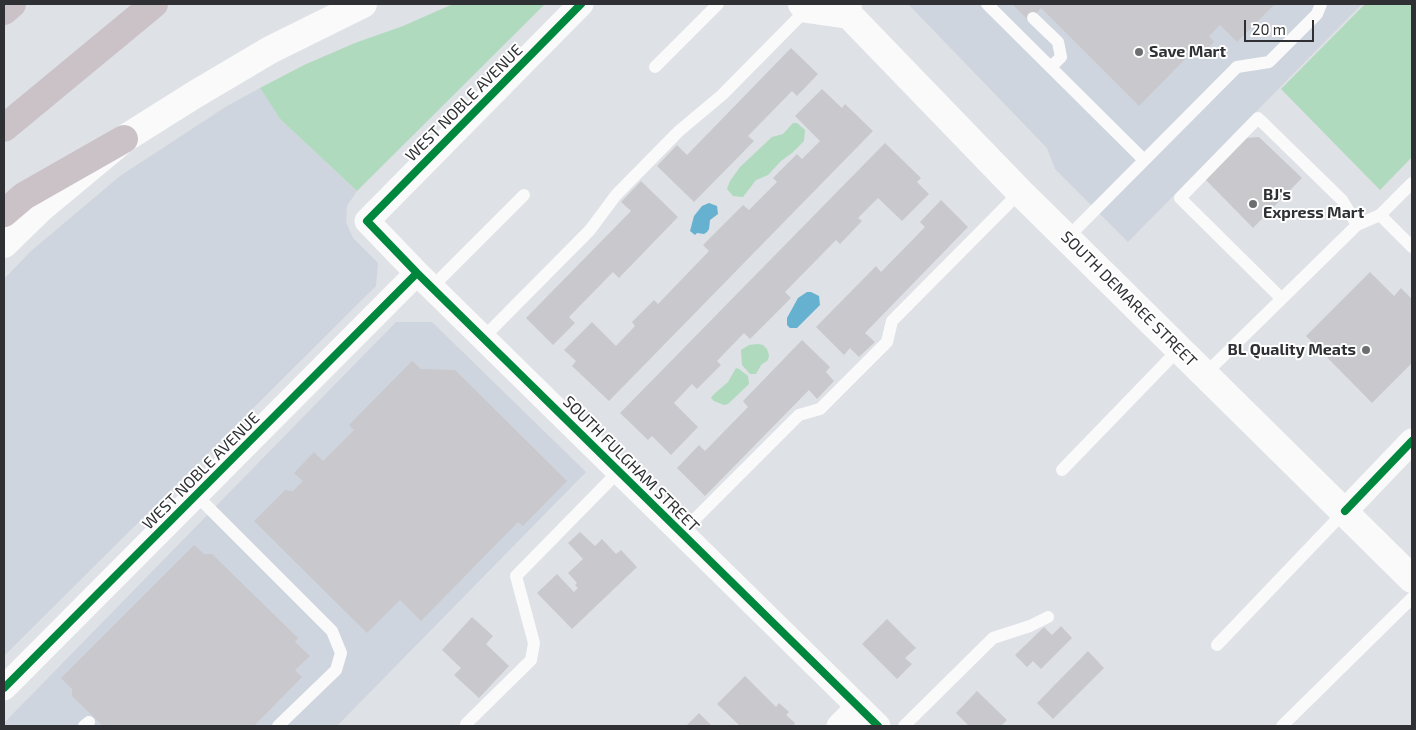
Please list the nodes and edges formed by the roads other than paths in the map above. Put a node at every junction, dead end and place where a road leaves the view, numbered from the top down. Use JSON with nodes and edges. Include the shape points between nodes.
{"nodes":[{"id":1,"x":12,"y":4,"type":"edge"},
{"id":2,"x":154,"y":4,"type":"edge"},
{"id":3,"x":363,"y":4,"type":"edge"},
{"id":4,"x":581,"y":4,"type":"edge"},
{"id":5,"x":718,"y":4,"type":"edge"},
{"id":6,"x":987,"y":4,"type":"edge"},
{"id":7,"x":1321,"y":4,"type":"edge"},
{"id":8,"x":805,"y":6,"type":"edge"},
{"id":9,"x":852,"y":7,"type":"edge"},
{"id":10,"x":4,"y":11,"type":"edge"},
{"id":11,"x":1036,"y":15,"type":"dead end"},
{"id":12,"x":655,"y":67,"type":"dead end"},
{"id":13,"x":1051,"y":67,"type":"junction"},
{"id":14,"x":4,"y":128,"type":"edge"},
{"id":15,"x":124,"y":139,"type":"junction"},
{"id":16,"x":1144,"y":160,"type":"junction"},
{"id":17,"x":1412,"y":183,"type":"edge"},
{"id":18,"x":1020,"y":192,"type":"junction"},
{"id":19,"x":524,"y":195,"type":"dead end"},
{"id":20,"x":4,"y":213,"type":"edge"},
{"id":21,"x":1380,"y":215,"type":"junction"},
{"id":22,"x":367,"y":221,"type":"joint"},
{"id":23,"x":1356,"y":225,"type":"junction"},
{"id":24,"x":1067,"y":238,"type":"junction"},
{"id":25,"x":4,"y":244,"type":"edge"},
{"id":26,"x":1412,"y":247,"type":"edge"},
{"id":27,"x":425,"y":280,"type":"junction"},
{"id":28,"x":1282,"y":298,"type":"junction"},
{"id":29,"x":483,"y":338,"type":"junction"},
{"id":30,"x":1180,"y":348,"type":"junction"},
{"id":31,"x":1206,"y":374,"type":"junction"},
{"id":32,"x":1412,"y":442,"type":"edge"},
{"id":33,"x":1062,"y":470,"type":"dead end"},
{"id":34,"x":619,"y":471,"type":"junction"},
{"id":35,"x":196,"y":495,"type":"junction"},
{"id":36,"x":1345,"y":511,"type":"junction"},
{"id":37,"x":681,"y":533,"type":"junction"},
{"id":38,"x":1412,"y":579,"type":"edge"},
{"id":39,"x":1412,"y":598,"type":"edge"},
{"id":40,"x":1048,"y":617,"type":"dead end"},
{"id":41,"x":1217,"y":645,"type":"dead end"},
{"id":42,"x":4,"y":688,"type":"edge"},
{"id":43,"x":858,"y":707,"type":"junction"},
{"id":44,"x":466,"y":724,"type":"dead end"},
{"id":45,"x":278,"y":726,"type":"edge"},
{"id":46,"x":839,"y":726,"type":"edge"},
{"id":47,"x":878,"y":726,"type":"edge"},
{"id":48,"x":904,"y":726,"type":"edge"},
{"id":49,"x":1282,"y":726,"type":"edge"}],
"edges":[{"from":1,"to":10,"type":"highway"},
{"from":2,"to":14,"type":"highway"},
{"from":3,"to":15,"type":"main road","via":[[270,50]]},
{"from":4,"to":22,"type":"street","name":"WEST NOBLE AVENUE"},
{"from":5,"to":12,"type":"lane"},
{"from":6,"to":13,"type":"lane"},
{"from":7,"to":16,"type":"lane","via":[[1317,14],[1270,62],[1237,67]]},
{"from":8,"to":9,"type":"main road","name":"SOUTH DEMAREE STREET"},
{"from":8,"to":29,"type":"lane","via":[[722,95],[679,131],[623,188],[590,230]]},
{"from":9,"to":18,"type":"main road","name":"SOUTH DEMAREE STREET"},
{"from":11,"to":13,"type":"lane","via":[[1058,42],[1061,57]]},
{"from":13,"to":16,"type":"lane"},
{"from":15,"to":20,"type":"highway","via":[[24,196]]},
{"from":15,"to":25,"type":"main road","via":[[40,208]]},
{"from":16,"to":24,"type":"lane"},
{"from":17,"to":21,"type":"lane"},
{"from":18,"to":24,"type":"main road","name":"SOUTH DEMAREE STREET"},
{"from":18,"to":37,"type":"lane","via":[[892,321],[887,342],[820,409],[799,415]]},
{"from":19,"to":27,"type":"lane"},
{"from":21,"to":23,"type":"lane"},
{"from":21,"to":26,"type":"lane"},
{"from":22,"to":27,"type":"street","name":"SOUTH FULGHAM STREET"},
{"from":23,"to":28,"type":"lane"},
{"from":23,"to":28,"type":"lane","via":[[1342,200],[1258,118],[1180,198]]},
{"from":24,"to":30,"type":"main road","name":"SOUTH DEMAREE STREET"},
{"from":27,"to":29,"type":"street","name":"SOUTH FULGHAM STREET"},
{"from":27,"to":35,"type":"street","name":"WEST NOBLE AVENUE"},
{"from":28,"to":31,"type":"lane"},
{"from":29,"to":34,"type":"street","name":"SOUTH FULGHAM STREET"},
{"from":30,"to":31,"type":"main road","name":"SOUTH DEMAREE STREET"},
{"from":30,"to":33,"type":"lane"},
{"from":31,"to":36,"type":"main road","name":"SOUTH DEMAREE STREET"},
{"from":32,"to":36,"type":"street"},
{"from":34,"to":37,"type":"street","name":"SOUTH FULGHAM STREET"},
{"from":34,"to":44,"type":"lane","via":[[516,576],[534,643],[532,660]]},
{"from":35,"to":42,"type":"street","name":"WEST NOBLE AVENUE"},
{"from":35,"to":45,"type":"lane","via":[[332,631],[341,653],[336,670]]},
{"from":36,"to":38,"type":"main road","name":"SOUTH DEMAREE STREET"},
{"from":36,"to":41,"type":"lane"},
{"from":37,"to":43,"type":"street","name":"SOUTH FULGHAM STREET"},
{"from":39,"to":49,"type":"lane"},
{"from":40,"to":48,"type":"lane","via":[[993,638]]},
{"from":43,"to":46,"type":"street"},
{"from":43,"to":47,"type":"street","name":"SOUTH FULGHAM STREET"}]}
